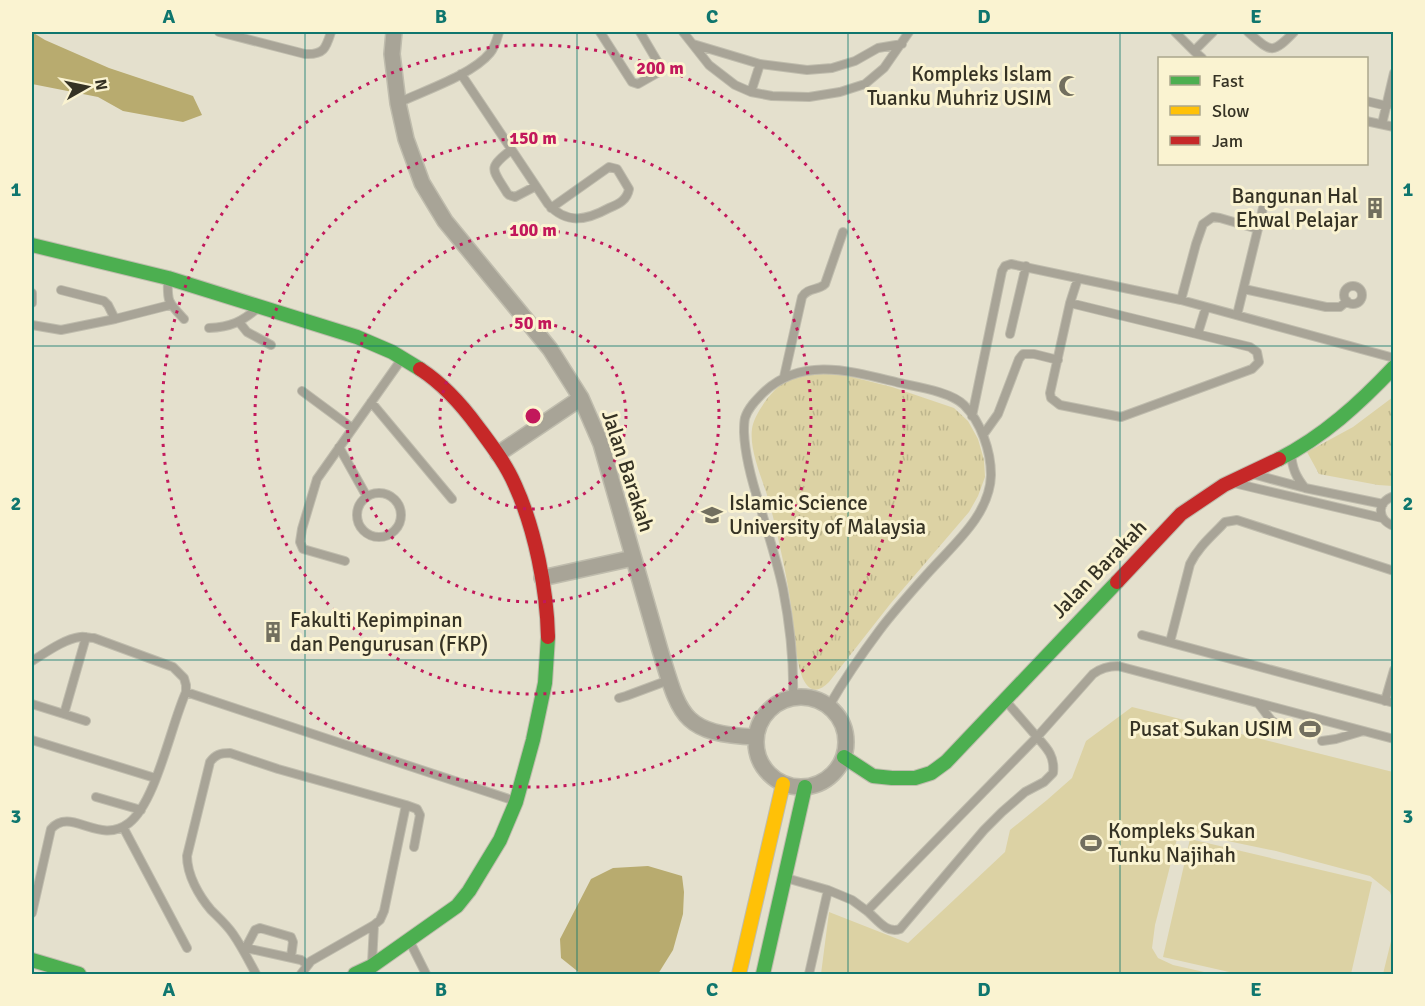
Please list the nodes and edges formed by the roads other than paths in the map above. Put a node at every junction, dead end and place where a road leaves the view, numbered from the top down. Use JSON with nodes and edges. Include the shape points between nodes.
{"nodes":[{"id":1,"x":219,"y":32,"type":"edge"},
{"id":2,"x":331,"y":32,"type":"edge"},
{"id":3,"x":394,"y":32,"type":"edge"},
{"id":4,"x":499,"y":32,"type":"edge"},
{"id":5,"x":600,"y":32,"type":"edge"},
{"id":6,"x":640,"y":32,"type":"edge"},
{"id":7,"x":683,"y":32,"type":"edge"},
{"id":8,"x":909,"y":32,"type":"edge"},
{"id":9,"x":1175,"y":32,"type":"edge"},
{"id":10,"x":1212,"y":32,"type":"edge"},
{"id":11,"x":1248,"y":32,"type":"edge"},
{"id":12,"x":1294,"y":32,"type":"edge"},
{"id":13,"x":693,"y":44,"type":"junction"},
{"id":14,"x":902,"y":44,"type":"junction"},
{"id":15,"x":1194,"y":51,"type":"junction"},
{"id":16,"x":1201,"y":57,"type":"edge"},
{"id":17,"x":760,"y":64,"type":"junction"},
{"id":18,"x":1394,"y":73,"type":"edge"},
{"id":19,"x":461,"y":74,"type":"junction"},
{"id":20,"x":751,"y":92,"type":"junction"},
{"id":21,"x":1368,"y":101,"type":"edge"},
{"id":22,"x":398,"y":103,"type":"junction"},
{"id":23,"x":1387,"y":106,"type":"junction"},
{"id":24,"x":1368,"y":121,"type":"edge"},
{"id":25,"x":1382,"y":124,"type":"junction"},
{"id":26,"x":1394,"y":127,"type":"edge"},
{"id":27,"x":511,"y":150,"type":"junction"},
{"id":28,"x":536,"y":186,"type":"junction"},
{"id":29,"x":551,"y":208,"type":"junction"},
{"id":30,"x":1263,"y":208,"type":"dead end"},
{"id":31,"x":1258,"y":229,"type":"junction"},
{"id":32,"x":843,"y":232,"type":"dead end"},
{"id":33,"x":32,"y":245,"type":"edge"},
{"id":34,"x":1026,"y":266,"type":"junction"},
{"id":35,"x":168,"y":278,"type":"junction"},
{"id":36,"x":1078,"y":278,"type":"junction"},
{"id":37,"x":1244,"y":289,"type":"junction"},
{"id":38,"x":61,"y":290,"type":"dead end"},
{"id":39,"x":32,"y":293,"type":"edge"},
{"id":40,"x":1181,"y":300,"type":"junction"},
{"id":41,"x":1347,"y":301,"type":"dead end"},
{"id":42,"x":32,"y":303,"type":"edge"},
{"id":43,"x":1070,"y":303,"type":"junction"},
{"id":44,"x":170,"y":305,"type":"junction"},
{"id":45,"x":259,"y":307,"type":"junction"},
{"id":46,"x":1206,"y":307,"type":"junction"},
{"id":47,"x":1237,"y":315,"type":"junction"},
{"id":48,"x":115,"y":319,"type":"junction"},
{"id":49,"x":184,"y":319,"type":"dead end"},
{"id":50,"x":239,"y":322,"type":"junction"},
{"id":51,"x":32,"y":325,"type":"edge"},
{"id":52,"x":209,"y":328,"type":"dead end"},
{"id":53,"x":1198,"y":333,"type":"junction"},
{"id":54,"x":1010,"y":334,"type":"dead end"},
{"id":55,"x":272,"y":345,"type":"dead end"},
{"id":56,"x":402,"y":358,"type":"junction"},
{"id":57,"x":1394,"y":358,"type":"edge"},
{"id":58,"x":1058,"y":360,"type":"junction"},
{"id":59,"x":1394,"y":367,"type":"edge"},
{"id":60,"x":784,"y":377,"type":"junction"},
{"id":61,"x":302,"y":391,"type":"dead end"},
{"id":62,"x":581,"y":398,"type":"junction"},
{"id":63,"x":371,"y":402,"type":"junction"},
{"id":64,"x":972,"y":416,"type":"junction"},
{"id":65,"x":352,"y":428,"type":"junction"},
{"id":66,"x":983,"y":435,"type":"junction"},
{"id":67,"x":339,"y":447,"type":"junction"},
{"id":68,"x":1291,"y":452,"type":"junction"},
{"id":69,"x":498,"y":454,"type":"junction"},
{"id":70,"x":1249,"y":473,"type":"junction"},
{"id":71,"x":1230,"y":482,"type":"junction"},
{"id":72,"x":1305,"y":488,"type":"junction"},
{"id":73,"x":1394,"y":496,"type":"edge"},
{"id":74,"x":367,"y":497,"type":"junction"},
{"id":75,"x":452,"y":499,"type":"dead end"},
{"id":76,"x":1383,"y":504,"type":"junction"},
{"id":77,"x":1382,"y":518,"type":"junction"},
{"id":78,"x":1394,"y":526,"type":"edge"},
{"id":79,"x":633,"y":558,"type":"junction"},
{"id":80,"x":345,"y":561,"type":"dead end"},
{"id":81,"x":1394,"y":571,"type":"edge"},
{"id":82,"x":542,"y":578,"type":"junction"},
{"id":83,"x":1142,"y":635,"type":"dead end"},
{"id":84,"x":86,"y":637,"type":"junction"},
{"id":85,"x":1170,"y":642,"type":"junction"},
{"id":86,"x":32,"y":661,"type":"edge"},
{"id":87,"x":1394,"y":670,"type":"edge"},
{"id":88,"x":669,"y":680,"type":"junction"},
{"id":89,"x":186,"y":692,"type":"junction"},
{"id":90,"x":793,"y":697,"type":"junction"},
{"id":91,"x":619,"y":698,"type":"dead end"},
{"id":92,"x":1004,"y":699,"type":"junction"},
{"id":93,"x":1389,"y":702,"type":"edge"},
{"id":94,"x":1258,"y":703,"type":"junction"},
{"id":95,"x":32,"y":704,"type":"edge"},
{"id":96,"x":829,"y":706,"type":"junction"},
{"id":97,"x":63,"y":714,"type":"junction"},
{"id":98,"x":86,"y":721,"type":"dead end"},
{"id":99,"x":1364,"y":731,"type":"junction"},
{"id":100,"x":1289,"y":733,"type":"dead end"},
{"id":101,"x":756,"y":737,"type":"junction"},
{"id":102,"x":1037,"y":737,"type":"junction"},
{"id":103,"x":1394,"y":739,"type":"edge"},
{"id":104,"x":32,"y":740,"type":"edge"},
{"id":105,"x":1322,"y":741,"type":"dead end"},
{"id":106,"x":844,"y":757,"type":"junction"},
{"id":107,"x":155,"y":778,"type":"junction"},
{"id":108,"x":783,"y":784,"type":"junction"},
{"id":109,"x":805,"y":787,"type":"junction"},
{"id":110,"x":96,"y":797,"type":"dead end"},
{"id":111,"x":516,"y":802,"type":"junction"},
{"id":112,"x":406,"y":806,"type":"junction"},
{"id":113,"x":141,"y":810,"type":"junction"},
{"id":114,"x":123,"y":827,"type":"junction"},
{"id":115,"x":414,"y":847,"type":"dead end"},
{"id":116,"x":784,"y":877,"type":"junction"},
{"id":117,"x":828,"y":890,"type":"junction"},
{"id":118,"x":867,"y":911,"type":"junction"},
{"id":119,"x":32,"y":913,"type":"edge"},
{"id":120,"x":374,"y":925,"type":"junction"},
{"id":121,"x":410,"y":940,"type":"junction"},
{"id":122,"x":187,"y":948,"type":"dead end"},
{"id":123,"x":245,"y":949,"type":"junction"},
{"id":124,"x":291,"y":957,"type":"junction"},
{"id":125,"x":32,"y":960,"type":"edge"},
{"id":126,"x":308,"y":965,"type":"junction"},
{"id":127,"x":372,"y":966,"type":"junction"},
{"id":128,"x":79,"y":975,"type":"edge"},
{"id":129,"x":256,"y":975,"type":"edge"},
{"id":130,"x":301,"y":975,"type":"edge"},
{"id":131,"x":355,"y":975,"type":"edge"},
{"id":132,"x":426,"y":975,"type":"edge"},
{"id":133,"x":739,"y":975,"type":"edge"},
{"id":134,"x":764,"y":975,"type":"edge"},
{"id":135,"x":809,"y":975,"type":"edge"}],
"edges":[{"from":1,"to":2,"type":"lane","via":[[312,55],[326,47]]},
{"from":3,"to":22,"type":"street","name":"Jalan Barakah","via":[[392,54]]},
{"from":4,"to":19,"type":"lane","via":[[490,53]]},
{"from":5,"to":6,"type":"lane","via":[[632,82],[638,84],[659,72],[660,66]]},
{"from":7,"to":13,"type":"lane"},
{"from":8,"to":14,"type":"lane"},
{"from":9,"to":15,"type":"lane"},
{"from":10,"to":15,"type":"lane"},
{"from":11,"to":12,"type":"lane","via":[[1269,49],[1281,46]]},
{"from":13,"to":17,"type":"lane"},
{"from":13,"to":20,"type":"lane","via":[[709,65]]},
{"from":14,"to":17,"type":"lane","via":[[878,48],[832,68],[807,70]]},
{"from":14,"to":20,"type":"lane","via":[[884,68],[865,84],[849,90],[808,97]]},
{"from":15,"to":16,"type":"lane"},
{"from":17,"to":20,"type":"lane"},
{"from":18,"to":23,"type":"lane"},
{"from":19,"to":22,"type":"lane"},
{"from":19,"to":27,"type":"lane"},
{"from":21,"to":23,"type":"lane"},
{"from":22,"to":62,"type":"street","name":"Jalan Barakah","via":[[422,183],[445,221],[550,349]]},
{"from":23,"to":25,"type":"lane"},
{"from":24,"to":25,"type":"lane"},
{"from":25,"to":26,"type":"lane"},
{"from":27,"to":28,"type":"lane"},
{"from":27,"to":28,"type":"lane","via":[[494,166],[507,193],[515,197]]},
{"from":28,"to":29,"type":"lane"},
{"from":29,"to":29,"type":"lane","via":[[609,167],[617,169],[629,189],[624,200],[594,216],[563,216]]},
{"from":30,"to":31,"type":"lane"},
{"from":31,"to":37,"type":"lane"},
{"from":31,"to":40,"type":"lane","via":[[1213,217],[1203,224]]},
{"from":32,"to":60,"type":"lane","via":[[825,284],[808,290],[802,297]]},
{"from":33,"to":35,"type":"street"},
{"from":34,"to":36,"type":"lane"},
{"from":34,"to":54,"type":"lane"},
{"from":34,"to":64,"type":"lane","via":[[1008,264],[1002,271]]},
{"from":35,"to":44,"type":"lane"},
{"from":35,"to":45,"type":"street"},
{"from":36,"to":40,"type":"lane"},
{"from":36,"to":43,"type":"lane"},
{"from":37,"to":41,"type":"lane","via":[[1326,308],[1340,307]]},
{"from":37,"to":47,"type":"lane"},
{"from":38,"to":48,"type":"lane","via":[[104,301]]},
{"from":39,"to":42,"type":"lane"},
{"from":40,"to":46,"type":"lane"},
{"from":43,"to":53,"type":"lane"},
{"from":43,"to":58,"type":"lane"},
{"from":44,"to":48,"type":"lane"},
{"from":44,"to":49,"type":"lane"},
{"from":45,"to":50,"type":"lane"},
{"from":45,"to":56,"type":"street","via":[[357,337]]},
{"from":46,"to":47,"type":"lane"},
{"from":46,"to":53,"type":"lane"},
{"from":47,"to":57,"type":"lane"},
{"from":48,"to":51,"type":"lane","via":[[61,330]]},
{"from":50,"to":52,"type":"lane"},
{"from":50,"to":55,"type":"lane","via":[[247,332]]},
{"from":53,"to":58,"type":"lane","via":[[1250,347],[1257,352],[1259,362],[1252,369],[1121,417],[1055,402],[1050,393]]},
{"from":56,"to":63,"type":"lane"},
{"from":56,"to":69,"type":"street","via":[[453,397]]},
{"from":58,"to":66,"type":"lane","via":[[1023,354],[998,414]]},
{"from":59,"to":68,"type":"street","name":"Jalan Barakah","via":[[1336,422]]},
{"from":60,"to":64,"type":"lane","via":[[818,369],[846,370],[952,398]]},
{"from":60,"to":90,"type":"lane","via":[[753,403],[744,419],[744,445],[782,589],[792,650]]},
{"from":61,"to":65,"type":"lane"},
{"from":62,"to":69,"type":"street"},
{"from":62,"to":79,"type":"street","name":"Jalan Barakah","via":[[601,444]]},
{"from":63,"to":65,"type":"lane"},
{"from":63,"to":75,"type":"lane"},
{"from":64,"to":66,"type":"lane"},
{"from":65,"to":67,"type":"lane"},
{"from":66,"to":96,"type":"lane","via":[[991,475],[983,507],[879,630]]},
{"from":67,"to":74,"type":"lane"},
{"from":67,"to":80,"type":"lane","via":[[317,479],[300,542],[303,549]]},
{"from":68,"to":70,"type":"street","name":"Jalan Barakah"},
{"from":68,"to":72,"type":"lane","via":[[1294,471]]},
{"from":69,"to":82,"type":"street","via":[[528,518]]},
{"from":70,"to":71,"type":"street","name":"Jalan Barakah"},
{"from":70,"to":72,"type":"lane"},
{"from":71,"to":77,"type":"lane"},
{"from":71,"to":92,"type":"street","name":"Jalan Barakah","via":[[1181,514]]},
{"from":72,"to":76,"type":"lane"},
{"from":73,"to":76,"type":"lane"},
{"from":74,"to":74,"type":"lane","via":[[384,493],[397,502],[401,518],[390,534],[372,536],[363,529],[358,509]]},
{"from":76,"to":77,"type":"lane"},
{"from":77,"to":78,"type":"lane"},
{"from":79,"to":82,"type":"street"},
{"from":79,"to":88,"type":"street","name":"Jalan Barakah"},
{"from":81,"to":85,"type":"lane","via":[[1229,520],[1201,546],[1190,564]]},
{"from":82,"to":111,"type":"street","via":[[548,636],[545,683]]},
{"from":83,"to":85,"type":"lane"},
{"from":84,"to":86,"type":"lane","via":[[71,639]]},
{"from":84,"to":89,"type":"lane","via":[[173,667],[184,678]]},
{"from":84,"to":97,"type":"lane"},
{"from":85,"to":93,"type":"lane"},
{"from":87,"to":93,"type":"lane"},
{"from":88,"to":91,"type":"lane"},
{"from":88,"to":101,"type":"street","name":"Jalan Barakah","via":[[683,712],[693,724],[730,736]]},
{"from":89,"to":107,"type":"lane"},
{"from":89,"to":111,"type":"lane"},
{"from":90,"to":96,"type":"street","via":[[818,700]]},
{"from":90,"to":101,"type":"street","via":[[768,711]]},
{"from":92,"to":102,"type":"lane"},
{"from":92,"to":106,"type":"street","name":"Jalan Barakah","via":[[931,773],[915,778],[873,776]]},
{"from":94,"to":99,"type":"lane"},
{"from":94,"to":100,"type":"lane","via":[[1271,720]]},
{"from":94,"to":102,"type":"lane","via":[[1108,666],[1087,680]]},
{"from":95,"to":97,"type":"lane"},
{"from":96,"to":106,"type":"street","via":[[844,729]]},
{"from":97,"to":98,"type":"lane"},
{"from":99,"to":103,"type":"lane"},
{"from":99,"to":105,"type":"lane"},
{"from":101,"to":108,"type":"street","via":[[762,765]]},
{"from":102,"to":118,"type":"lane"},
{"from":102,"to":118,"type":"lane","via":[[1050,751],[1053,773],[1025,792],[984,830],[900,929],[886,928]]},
{"from":104,"to":107,"type":"lane"},
{"from":106,"to":109,"type":"street","via":[[829,778]]},
{"from":107,"to":113,"type":"lane"},
{"from":108,"to":109,"type":"street"},
{"from":108,"to":133,"type":"street"},
{"from":109,"to":116,"type":"street"},
{"from":110,"to":113,"type":"lane"},
{"from":111,"to":121,"type":"street","via":[[500,840],[469,891],[457,906]]},
{"from":112,"to":115,"type":"lane","via":[[417,809],[420,815]]},
{"from":112,"to":120,"type":"lane","via":[[384,911]]},
{"from":112,"to":123,"type":"lane","via":[[230,753],[213,757],[187,863],[206,904]]},
{"from":113,"to":114,"type":"lane"},
{"from":114,"to":119,"type":"lane","via":[[108,831],[72,822],[55,825]]},
{"from":114,"to":122,"type":"lane"},
{"from":116,"to":117,"type":"lane"},
{"from":116,"to":134,"type":"street"},
{"from":117,"to":118,"type":"lane"},
{"from":117,"to":135,"type":"lane"},
{"from":120,"to":126,"type":"lane"},
{"from":120,"to":127,"type":"lane"},
{"from":121,"to":127,"type":"street"},
{"from":121,"to":132,"type":"lane"},
{"from":123,"to":124,"type":"lane"},
{"from":123,"to":124,"type":"lane","via":[[260,928],[291,937]]},
{"from":123,"to":129,"type":"lane"},
{"from":124,"to":126,"type":"lane"},
{"from":125,"to":128,"type":"street"},
{"from":126,"to":130,"type":"lane"},
{"from":127,"to":131,"type":"street"}]}
